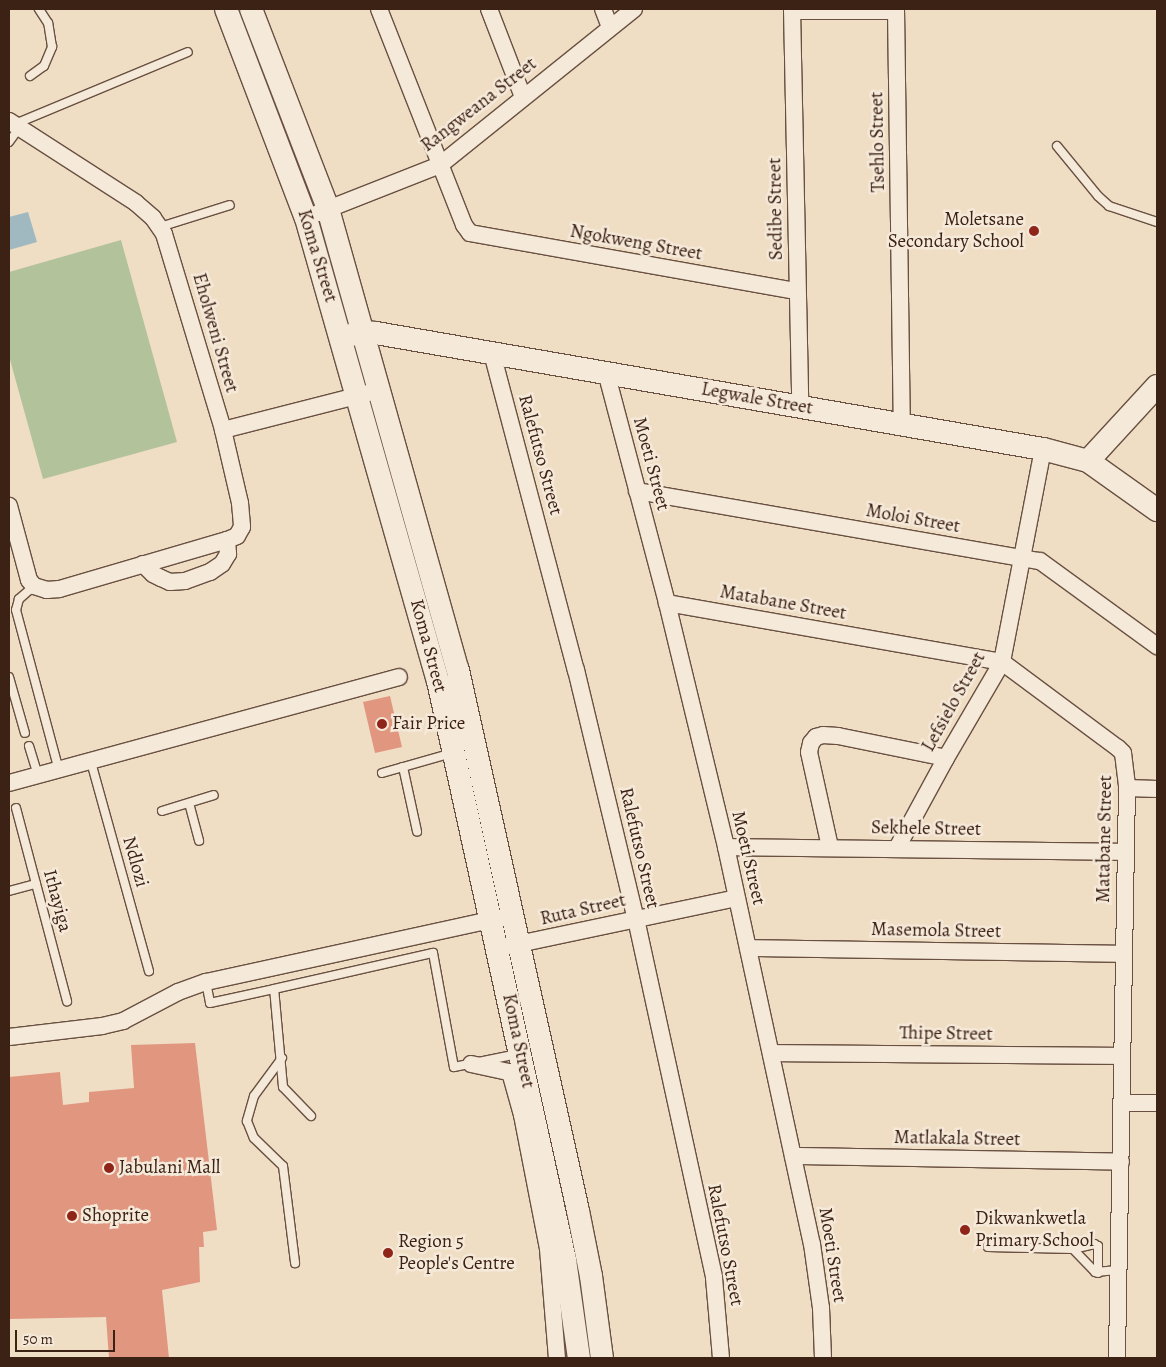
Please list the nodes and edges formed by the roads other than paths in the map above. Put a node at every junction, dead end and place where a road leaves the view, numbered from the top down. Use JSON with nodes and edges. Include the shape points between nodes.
{"nodes":[{"id":1,"x":39,"y":9,"type":"edge"},
{"id":2,"x":226,"y":9,"type":"edge"},
{"id":3,"x":251,"y":9,"type":"edge"},
{"id":4,"x":379,"y":9,"type":"edge"},
{"id":5,"x":489,"y":9,"type":"edge"},
{"id":6,"x":603,"y":9,"type":"edge"},
{"id":7,"x":634,"y":9,"type":"edge"},
{"id":8,"x":792,"y":10,"type":"edge"},
{"id":9,"x":896,"y":10,"type":"edge"},
{"id":10,"x":610,"y":27,"type":"junction"},
{"id":11,"x":188,"y":52,"type":"dead end"},
{"id":12,"x":30,"y":76,"type":"dead end"},
{"id":13,"x":523,"y":97,"type":"junction"},
{"id":14,"x":14,"y":124,"type":"edge"},
{"id":15,"x":9,"y":142,"type":"edge"},
{"id":16,"x":1057,"y":146,"type":"dead end"},
{"id":17,"x":440,"y":165,"type":"junction"},
{"id":18,"x":230,"y":205,"type":"dead end"},
{"id":19,"x":328,"y":209,"type":"junction"},
{"id":20,"x":306,"y":218,"type":"junction"},
{"id":21,"x":1157,"y":222,"type":"edge"},
{"id":22,"x":160,"y":227,"type":"junction"},
{"id":23,"x":797,"y":291,"type":"junction"},
{"id":24,"x":364,"y":332,"type":"junction"},
{"id":25,"x":341,"y":338,"type":"junction"},
{"id":26,"x":492,"y":353,"type":"junction"},
{"id":27,"x":606,"y":372,"type":"junction"},
{"id":28,"x":1157,"y":386,"type":"edge"},
{"id":29,"x":380,"y":390,"type":"junction"},
{"id":30,"x":358,"y":396,"type":"junction"},
{"id":31,"x":800,"y":406,"type":"junction"},
{"id":32,"x":902,"y":425,"type":"junction"},
{"id":33,"x":222,"y":430,"type":"junction"},
{"id":34,"x":1043,"y":449,"type":"junction"},
{"id":35,"x":1088,"y":461,"type":"junction"},
{"id":36,"x":636,"y":491,"type":"junction"},
{"id":37,"x":9,"y":506,"type":"edge"},
{"id":38,"x":1157,"y":510,"type":"edge"},
{"id":39,"x":227,"y":540,"type":"junction"},
{"id":40,"x":1023,"y":559,"type":"junction"},
{"id":41,"x":143,"y":564,"type":"junction"},
{"id":42,"x":34,"y":586,"type":"junction"},
{"id":43,"x":667,"y":603,"type":"junction"},
{"id":44,"x":1157,"y":646,"type":"edge"},
{"id":45,"x":1002,"y":662,"type":"junction"},
{"id":46,"x":9,"y":677,"type":"edge"},
{"id":47,"x":399,"y":677,"type":"dead end"},
{"id":48,"x":25,"y":733,"type":"dead end"},
{"id":49,"x":29,"y":746,"type":"dead end"},
{"id":50,"x":465,"y":749,"type":"junction"},
{"id":51,"x":946,"y":758,"type":"junction"},
{"id":52,"x":91,"y":762,"type":"junction"},
{"id":53,"x":403,"y":767,"type":"junction"},
{"id":54,"x":59,"y":770,"type":"junction"},
{"id":55,"x":382,"y":773,"type":"dead end"},
{"id":56,"x":38,"y":776,"type":"junction"},
{"id":57,"x":9,"y":783,"type":"edge"},
{"id":58,"x":1127,"y":788,"type":"junction"},
{"id":59,"x":1157,"y":789,"type":"edge"},
{"id":60,"x":214,"y":795,"type":"dead end"},
{"id":61,"x":189,"y":803,"type":"junction"},
{"id":62,"x":16,"y":808,"type":"dead end"},
{"id":63,"x":162,"y":810,"type":"dead end"},
{"id":64,"x":417,"y":831,"type":"dead end"},
{"id":65,"x":199,"y":840,"type":"dead end"},
{"id":66,"x":726,"y":847,"type":"junction"},
{"id":67,"x":830,"y":847,"type":"junction"},
{"id":68,"x":896,"y":848,"type":"junction"},
{"id":69,"x":1126,"y":852,"type":"junction"},
{"id":70,"x":36,"y":884,"type":"junction"},
{"id":71,"x":9,"y":891,"type":"edge"},
{"id":72,"x":736,"y":898,"type":"junction"},
{"id":73,"x":513,"y":915,"type":"junction"},
{"id":74,"x":636,"y":919,"type":"junction"},
{"id":75,"x":492,"y":920,"type":"junction"},
{"id":76,"x":509,"y":946,"type":"junction"},
{"id":77,"x":748,"y":948,"type":"junction"},
{"id":78,"x":1124,"y":954,"type":"junction"},
{"id":79,"x":149,"y":971,"type":"dead end"},
{"id":80,"x":206,"y":982,"type":"junction"},
{"id":81,"x":274,"y":989,"type":"junction"},
{"id":82,"x":66,"y":1001,"type":"dead end"},
{"id":83,"x":9,"y":1037,"type":"edge"},
{"id":84,"x":531,"y":1050,"type":"junction"},
{"id":85,"x":771,"y":1053,"type":"junction"},
{"id":86,"x":1121,"y":1056,"type":"junction"},
{"id":87,"x":282,"y":1058,"type":"junction"},
{"id":88,"x":471,"y":1064,"type":"junction"},
{"id":89,"x":1122,"y":1102,"type":"junction"},
{"id":90,"x":1157,"y":1103,"type":"edge"},
{"id":91,"x":311,"y":1116,"type":"dead end"},
{"id":92,"x":792,"y":1156,"type":"junction"},
{"id":93,"x":1121,"y":1162,"type":"junction"},
{"id":94,"x":988,"y":1247,"type":"dead end"},
{"id":95,"x":1073,"y":1249,"type":"junction"},
{"id":96,"x":295,"y":1263,"type":"dead end"},
{"id":97,"x":1118,"y":1270,"type":"junction"},
{"id":98,"x":1098,"y":1273,"type":"junction"},
{"id":99,"x":557,"y":1358,"type":"edge"},
{"id":100,"x":579,"y":1358,"type":"edge"},
{"id":101,"x":602,"y":1358,"type":"edge"},
{"id":102,"x":721,"y":1358,"type":"edge"},
{"id":103,"x":823,"y":1358,"type":"edge"},
{"id":104,"x":1117,"y":1358,"type":"edge"}],
"edges":[{"from":1,"to":12,"type":"lane","via":[[48,23],[52,47],[44,66]]},
{"from":2,"to":20,"type":"main road","name":"Koma Street"},
{"from":3,"to":19,"type":"main road","name":"Koma Street"},
{"from":4,"to":17,"type":"street"},
{"from":5,"to":13,"type":"street"},
{"from":6,"to":10,"type":"street"},
{"from":7,"to":10,"type":"street","name":"Rangweana Street"},
{"from":8,"to":9,"type":"street","name":"Sedibe Street"},
{"from":8,"to":23,"type":"street","name":"Sedibe Street"},
{"from":9,"to":32,"type":"street","name":"Tsehlo Street"},
{"from":10,"to":13,"type":"street","name":"Rangweana Street"},
{"from":11,"to":14,"type":"lane"},
{"from":13,"to":17,"type":"street","name":"Rangweana Street"},
{"from":14,"to":15,"type":"lane"},
{"from":14,"to":22,"type":"street","name":"Eholweni Street","via":[[136,203]]},
{"from":16,"to":21,"type":"lane","via":[[1109,206]]},
{"from":17,"to":19,"type":"street","name":"Rangweana Street"},
{"from":17,"to":23,"type":"street","name":"Ngokweng Street","via":[[470,233]]},
{"from":18,"to":22,"type":"lane"},
{"from":19,"to":20,"type":"street","name":"Rangweana Street"},
{"from":19,"to":24,"type":"main road","name":"Koma Street"},
{"from":20,"to":25,"type":"main road","name":"Koma Street"},
{"from":22,"to":33,"type":"street","name":"Eholweni Street","via":[[170,247]]},
{"from":23,"to":31,"type":"street","name":"Sedibe Street"},
{"from":24,"to":25,"type":"main road","name":"Legwale Street"},
{"from":24,"to":26,"type":"main road","name":"Legwale Street"},
{"from":24,"to":29,"type":"main road","name":"Koma Street"},
{"from":25,"to":30,"type":"main road","name":"Koma Street"},
{"from":26,"to":27,"type":"main road","name":"Legwale Street"},
{"from":26,"to":74,"type":"street","name":"Ralefutso Street","via":[[576,670]]},
{"from":27,"to":31,"type":"main road","name":"Legwale Street"},
{"from":27,"to":36,"type":"street","name":"Moeti Street"},
{"from":28,"to":35,"type":"main road"},
{"from":29,"to":30,"type":"street"},
{"from":29,"to":50,"type":"main road","name":"Koma Street","via":[[445,622]]},
{"from":30,"to":33,"type":"street"},
{"from":30,"to":50,"type":"main road","name":"Koma Street","via":[[438,682]]},
{"from":31,"to":32,"type":"main road","name":"Legwale Street"},
{"from":32,"to":34,"type":"main road","name":"Legwale Street"},
{"from":33,"to":39,"type":"street","name":"Eholweni Street","via":[[243,516],[237,536]]},
{"from":34,"to":35,"type":"main road","name":"Legwale Street"},
{"from":34,"to":40,"type":"street","name":"Lefsielo Street"},
{"from":35,"to":38,"type":"main road","name":"Legwale Street"},
{"from":36,"to":40,"type":"street","name":"Moloi Street"},
{"from":36,"to":43,"type":"street","name":"Moeti Street"},
{"from":37,"to":42,"type":"street","via":[[27,574]]},
{"from":39,"to":41,"type":"street"},
{"from":39,"to":41,"type":"street","via":[[228,554],[222,564],[210,572],[185,580],[170,582],[153,574]]},
{"from":40,"to":44,"type":"street","name":"Moloi Street","via":[[1050,566]]},
{"from":40,"to":45,"type":"street","name":"Lefsielo Street"},
{"from":41,"to":42,"type":"street","via":[[59,589]]},
{"from":42,"to":54,"type":"lane","via":[[19,600],[16,610]]},
{"from":43,"to":45,"type":"street","name":"Matabane Street"},
{"from":43,"to":66,"type":"street","name":"Moeti Street"},
{"from":45,"to":51,"type":"street","name":"Lefsielo Street"},
{"from":45,"to":58,"type":"street","name":"Matabane Street","via":[[1118,748],[1126,762]]},
{"from":46,"to":48,"type":"lane"},
{"from":47,"to":52,"type":"street"},
{"from":49,"to":56,"type":"lane"},
{"from":50,"to":53,"type":"lane"},
{"from":50,"to":73,"type":"main road","name":"Koma Street"},
{"from":50,"to":75,"type":"main road","name":"Koma Street"},
{"from":51,"to":67,"type":"street","via":[[838,736],[816,737],[809,752]]},
{"from":51,"to":68,"type":"street","name":"Lefsielo Street"},
{"from":52,"to":54,"type":"street"},
{"from":52,"to":79,"type":"lane","name":"Ndlozi"},
{"from":53,"to":55,"type":"lane"},
{"from":53,"to":64,"type":"lane"},
{"from":54,"to":56,"type":"street"},
{"from":56,"to":57,"type":"street"},
{"from":58,"to":59,"type":"street"},
{"from":58,"to":69,"type":"street","name":"Matabane Street"},
{"from":60,"to":61,"type":"lane"},
{"from":61,"to":63,"type":"lane"},
{"from":61,"to":65,"type":"lane"},
{"from":62,"to":70,"type":"lane","name":"Ithayiga"},
{"from":66,"to":67,"type":"street","name":"Sekhele Street"},
{"from":66,"to":72,"type":"street","name":"Moeti Street"},
{"from":67,"to":68,"type":"street","name":"Sekhele Street"},
{"from":68,"to":69,"type":"street","name":"Sekhele Street"},
{"from":69,"to":78,"type":"street","name":"Matabane Street"},
{"from":70,"to":71,"type":"lane"},
{"from":70,"to":82,"type":"lane","name":"Ithayiga"},
{"from":72,"to":74,"type":"street","name":"Ruta Street"},
{"from":72,"to":77,"type":"street","name":"Moeti Street"},
{"from":73,"to":75,"type":"street"},
{"from":73,"to":76,"type":"main road","name":"Koma Street"},
{"from":74,"to":76,"type":"street","name":"Ruta Street"},
{"from":74,"to":102,"type":"street","name":"Ralefutso Street","via":[[712,1269]]},
{"from":75,"to":76,"type":"main road","name":"Koma Street"},
{"from":75,"to":80,"type":"street"},
{"from":76,"to":84,"type":"main road","name":"Koma Street"},
{"from":77,"to":78,"type":"street","name":"Masemola Street"},
{"from":77,"to":85,"type":"street","name":"Moeti Street"},
{"from":78,"to":86,"type":"street","name":"Matabane Street"},
{"from":80,"to":81,"type":"lane","via":[[210,1002]]},
{"from":80,"to":83,"type":"street","via":[[178,992],[123,1020],[102,1026]]},
{"from":81,"to":87,"type":"lane"},
{"from":81,"to":88,"type":"lane","via":[[433,953],[454,1068]]},
{"from":84,"to":88,"type":"lane"},
{"from":84,"to":100,"type":"main road","name":"Koma Street"},
{"from":84,"to":101,"type":"main road","name":"Koma Street","via":[[586,1254]]},
{"from":85,"to":86,"type":"street","name":"Thipe Street"},
{"from":85,"to":92,"type":"street","name":"Moeti Street"},
{"from":86,"to":89,"type":"street","name":"Matabane Street"},
{"from":87,"to":91,"type":"lane","via":[[283,1087]]},
{"from":87,"to":96,"type":"lane","via":[[254,1096],[247,1121],[254,1138],[283,1166]]},
{"from":88,"to":99,"type":"street","via":[[510,1072],[522,1115],[548,1249]]},
{"from":89,"to":90,"type":"street"},
{"from":89,"to":93,"type":"street","name":"Matabane Street"},
{"from":92,"to":93,"type":"street","name":"Matlakala Street"},
{"from":92,"to":103,"type":"street","name":"Moeti Street","via":[[818,1279]]},
{"from":93,"to":97,"type":"street","name":"Matabane Street"},
{"from":94,"to":95,"type":"lane"},
{"from":95,"to":98,"type":"lane","via":[[1092,1271]]},
{"from":95,"to":98,"type":"lane","via":[[1098,1246]]},
{"from":97,"to":98,"type":"lane"},
{"from":97,"to":104,"type":"street","name":"Matabane Street"}]}
